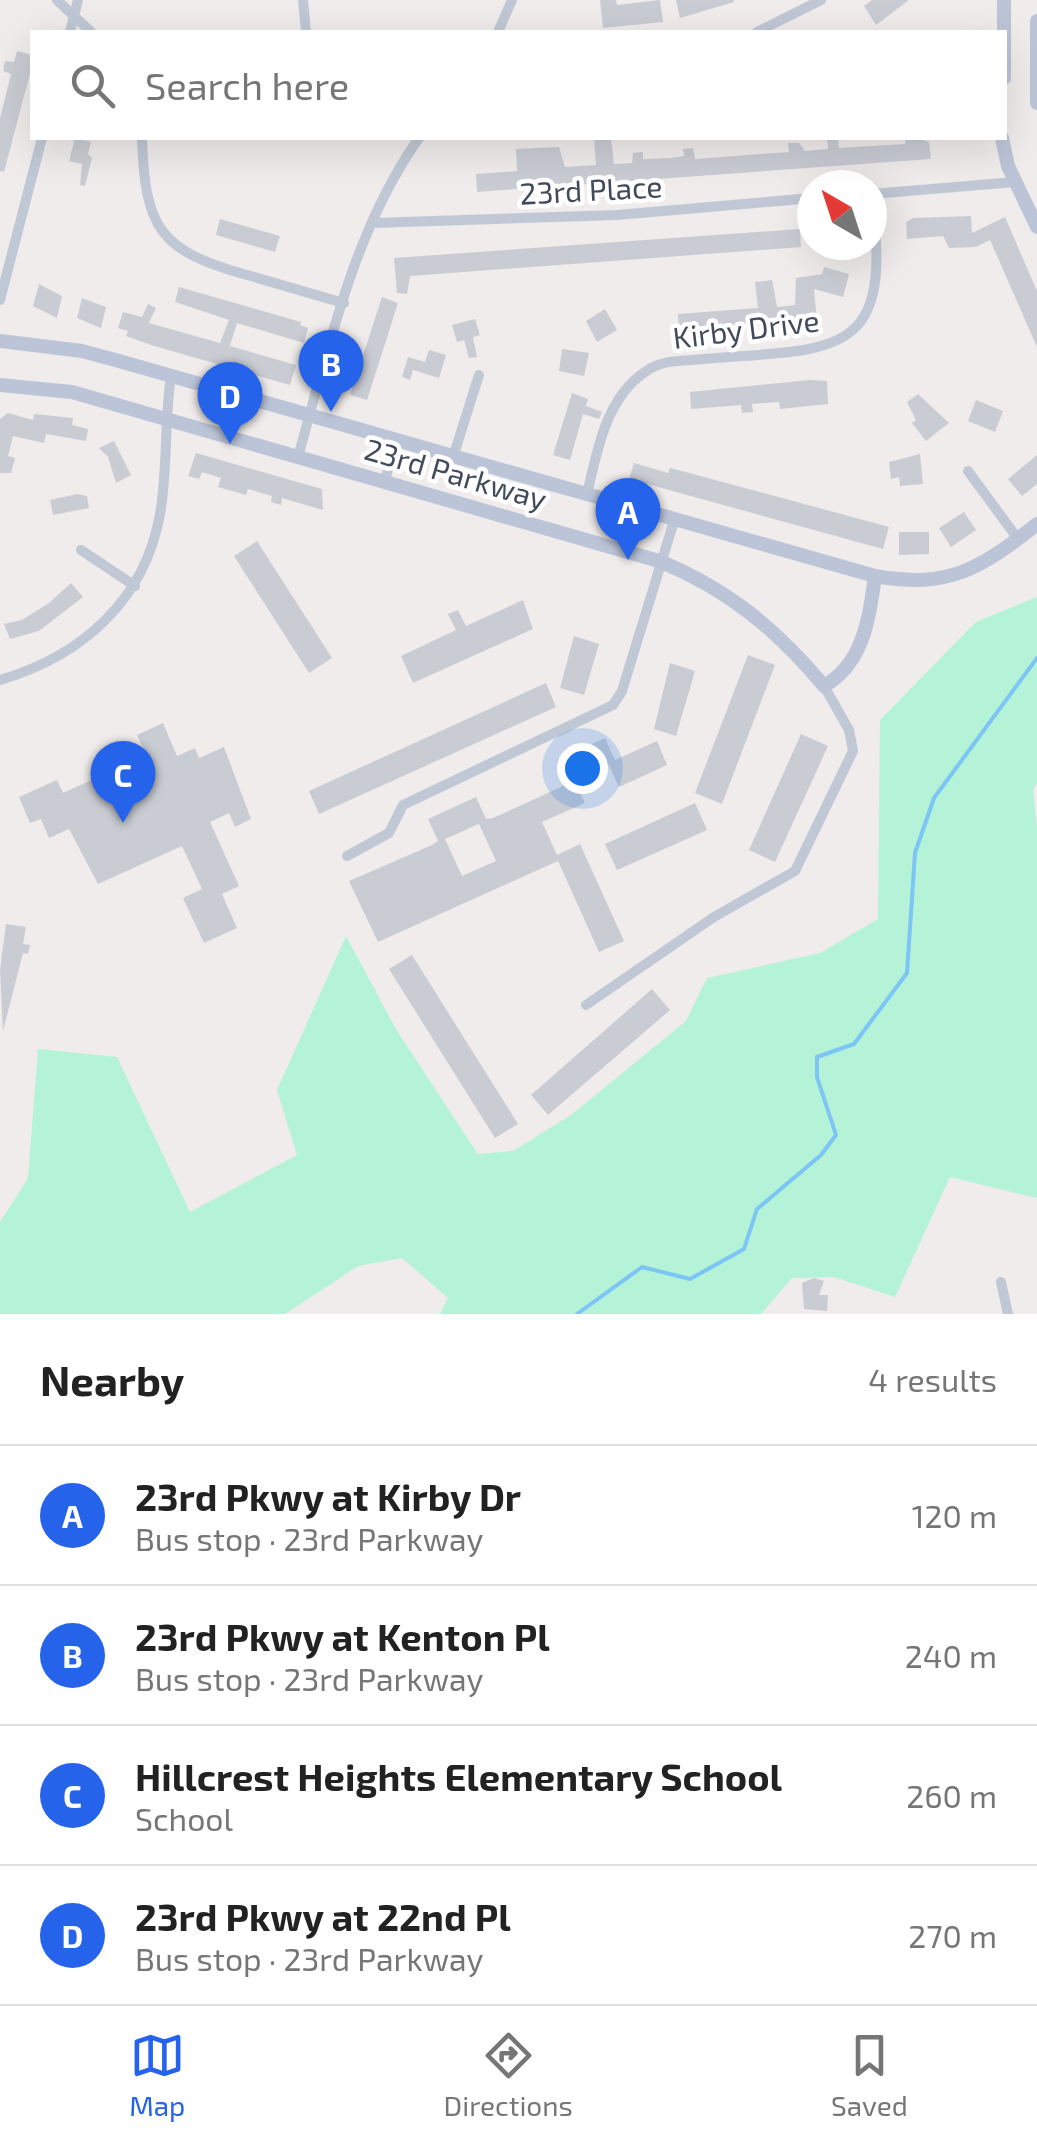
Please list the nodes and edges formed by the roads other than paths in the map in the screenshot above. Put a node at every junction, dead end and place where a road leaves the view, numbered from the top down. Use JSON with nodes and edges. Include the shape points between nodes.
{"nodes":[{"id":1,"x":57,"y":0,"type":"edge"},
{"id":2,"x":78,"y":0,"type":"edge"},
{"id":3,"x":303,"y":0,"type":"edge"},
{"id":4,"x":512,"y":0,"type":"edge"},
{"id":5,"x":820,"y":0,"type":"edge"},
{"id":6,"x":1004,"y":0,"type":"edge"},
{"id":7,"x":74,"y":16,"type":"junction"},
{"id":8,"x":1037,"y":21,"type":"edge"},
{"id":9,"x":70,"y":30,"type":"edge"},
{"id":10,"x":89,"y":30,"type":"edge"},
{"id":11,"x":306,"y":30,"type":"edge"},
{"id":12,"x":499,"y":30,"type":"edge"},
{"id":13,"x":761,"y":30,"type":"edge"},
{"id":14,"x":1004,"y":30,"type":"edge"},
{"id":15,"x":1037,"y":102,"type":"edge"},
{"id":16,"x":41,"y":140,"type":"edge"},
{"id":17,"x":142,"y":140,"type":"edge"},
{"id":18,"x":418,"y":140,"type":"edge"},
{"id":19,"x":1003,"y":140,"type":"edge"},
{"id":20,"x":1015,"y":182,"type":"junction"},
{"id":21,"x":887,"y":196,"type":"edge"},
{"id":22,"x":797,"y":199,"type":"edge"},
{"id":23,"x":373,"y":223,"type":"junction"},
{"id":24,"x":1037,"y":227,"type":"edge"},
{"id":25,"x":877,"y":260,"type":"edge"},
{"id":26,"x":0,"y":300,"type":"edge"},
{"id":27,"x":344,"y":303,"type":"junction"},
{"id":28,"x":0,"y":341,"type":"edge"},
{"id":29,"x":478,"y":375,"type":"dead end"},
{"id":30,"x":170,"y":376,"type":"junction"},
{"id":31,"x":0,"y":385,"type":"edge"},
{"id":32,"x":310,"y":416,"type":"junction"},
{"id":33,"x":164,"y":418,"type":"junction"},
{"id":34,"x":395,"y":441,"type":"junction"},
{"id":35,"x":298,"y":457,"type":"junction"},
{"id":36,"x":453,"y":457,"type":"junction"},
{"id":37,"x":968,"y":471,"type":"dead end"},
{"id":38,"x":386,"y":481,"type":"junction"},
{"id":39,"x":587,"y":494,"type":"junction"},
{"id":40,"x":674,"y":521,"type":"junction"},
{"id":41,"x":1037,"y":524,"type":"edge"},
{"id":42,"x":1018,"y":539,"type":"junction"},
{"id":43,"x":82,"y":550,"type":"dead end"},
{"id":44,"x":659,"y":560,"type":"junction"},
{"id":45,"x":875,"y":576,"type":"junction"},
{"id":46,"x":136,"y":586,"type":"junction"},
{"id":47,"x":0,"y":680,"type":"edge"},
{"id":48,"x":824,"y":686,"type":"junction"},
{"id":49,"x":347,"y":856,"type":"dead end"},
{"id":50,"x":586,"y":1005,"type":"dead end"},
{"id":51,"x":1001,"y":1282,"type":"dead end"},
{"id":52,"x":1008,"y":1314,"type":"edge"}],
"edges":[{"from":1,"to":7,"type":"street"},
{"from":2,"to":7,"type":"street"},
{"from":3,"to":11,"type":"street"},
{"from":4,"to":12,"type":"street"},
{"from":5,"to":13,"type":"street"},
{"from":6,"to":14,"type":"street"},
{"from":7,"to":9,"type":"street"},
{"from":7,"to":10,"type":"street"},
{"from":8,"to":15,"type":"street"},
{"from":16,"to":26,"type":"street"},
{"from":17,"to":27,"type":"street","via":[[150,202],[182,253]]},
{"from":18,"to":23,"type":"street"},
{"from":19,"to":20,"type":"street"},
{"from":20,"to":21,"type":"street"},
{"from":20,"to":24,"type":"street"},
{"from":22,"to":23,"type":"street","name":"23rd Place","via":[[617,216]]},
{"from":23,"to":27,"type":"street"},
{"from":25,"to":39,"type":"street","name":"Kirby Drive","via":[[876,290],[858,328],[838,342],[813,350],[669,362],[644,372],[613,410]]},
{"from":27,"to":32,"type":"street"},
{"from":28,"to":30,"type":"street","name":"23rd Parkway","via":[[82,351]]},
{"from":29,"to":36,"type":"street"},
{"from":30,"to":32,"type":"street","name":"23rd Parkway"},
{"from":30,"to":33,"type":"street"},
{"from":31,"to":33,"type":"street","name":"23rd Parkway","via":[[72,392]]},
{"from":32,"to":34,"type":"street","name":"23rd Parkway"},
{"from":32,"to":35,"type":"street"},
{"from":33,"to":35,"type":"street","name":"23rd Parkway"},
{"from":33,"to":46,"type":"street","via":[[161,512]]},
{"from":34,"to":36,"type":"street","name":"23rd Parkway"},
{"from":34,"to":38,"type":"street"},
{"from":35,"to":38,"type":"street","name":"23rd Parkway"},
{"from":36,"to":39,"type":"street","name":"23rd Parkway"},
{"from":37,"to":42,"type":"street"},
{"from":38,"to":44,"type":"street","name":"23rd Parkway"},
{"from":39,"to":40,"type":"street","name":"23rd Parkway"},
{"from":40,"to":44,"type":"street"},
{"from":40,"to":45,"type":"street","name":"23rd Parkway"},
{"from":41,"to":42,"type":"street","name":"23rd Parkway"},
{"from":42,"to":45,"type":"street","name":"23rd Parkway","via":[[965,574],[913,582]]},
{"from":43,"to":46,"type":"street"},
{"from":44,"to":48,"type":"street","name":"23rd Parkway","via":[[766,621]]},
{"from":44,"to":49,"type":"street","via":[[613,705],[404,805],[389,833]]},
{"from":45,"to":48,"type":"street","via":[[856,658]]},
{"from":46,"to":47,"type":"street","via":[[105,623],[61,656]]},
{"from":48,"to":50,"type":"street","name":"23rd Parkway","via":[[854,751],[795,871]]},
{"from":51,"to":52,"type":"street"}]}
